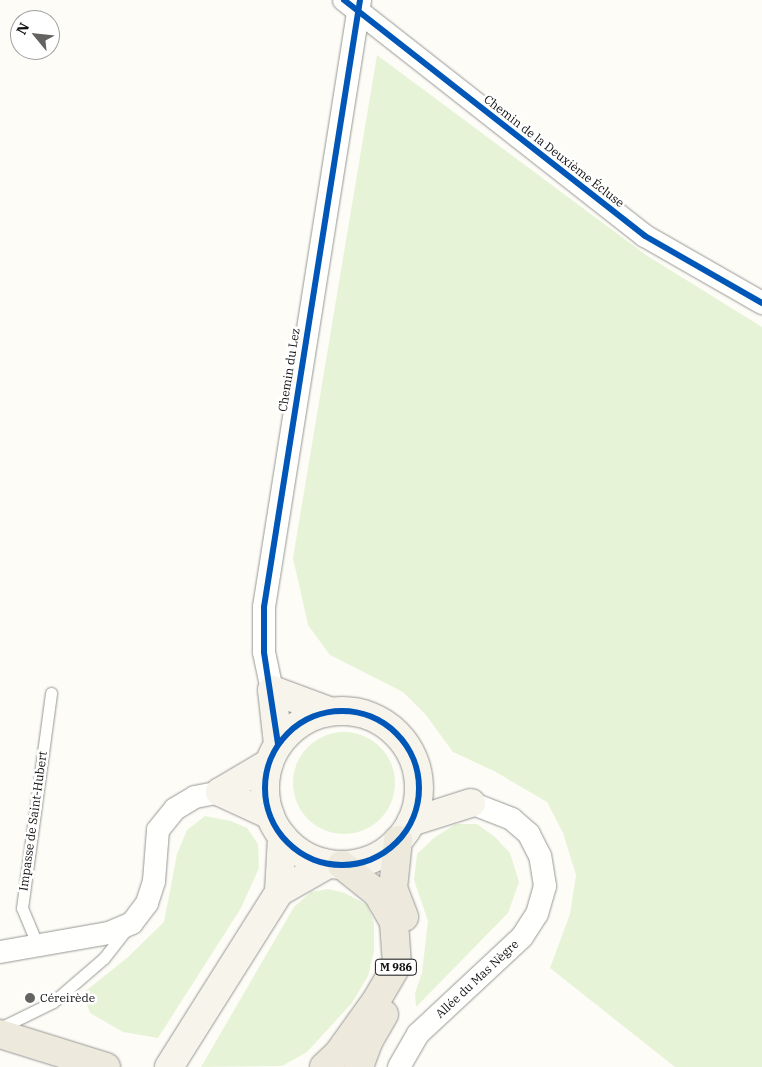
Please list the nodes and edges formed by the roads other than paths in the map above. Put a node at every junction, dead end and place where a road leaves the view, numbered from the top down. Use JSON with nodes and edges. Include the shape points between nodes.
{"nodes":[{"id":1,"x":354,"y":5,"type":"edge"},
{"id":2,"x":762,"y":303,"type":"edge"},
{"id":3,"x":272,"y":690,"type":"junction"},
{"id":4,"x":51,"y":693,"type":"dead end"},
{"id":5,"x":329,"y":711,"type":"junction"},
{"id":6,"x":274,"y":754,"type":"junction"},
{"id":7,"x":418,"y":777,"type":"junction"},
{"id":8,"x":220,"y":792,"type":"junction"},
{"id":9,"x":472,"y":803,"type":"junction"},
{"id":10,"x":276,"y":825,"type":"junction"},
{"id":11,"x":405,"y":831,"type":"junction"},
{"id":12,"x":335,"y":864,"type":"junction"},
{"id":13,"x":279,"y":892,"type":"junction"},
{"id":14,"x":132,"y":923,"type":"junction"},
{"id":15,"x":38,"y":946,"type":"junction"},
{"id":16,"x":0,"y":952,"type":"edge"},
{"id":17,"x":0,"y":1028,"type":"edge"},
{"id":18,"x":0,"y":1034,"type":"edge"},
{"id":19,"x":106,"y":1067,"type":"edge"},
{"id":20,"x":169,"y":1067,"type":"edge"},
{"id":21,"x":324,"y":1067,"type":"edge"},
{"id":22,"x":359,"y":1067,"type":"edge"},
{"id":23,"x":399,"y":1067,"type":"edge"}],
"edges":[{"from":1,"to":2,"type":"street","name":"Chemin de la Deuxième Écluse","via":[[645,236]]},
{"from":1,"to":3,"type":"street","name":"Chemin du Lez","via":[[264,607],[264,652]]},
{"from":3,"to":5,"type":"street"},
{"from":3,"to":6,"type":"street","name":"Chemin du Lez"},
{"from":4,"to":15,"type":"lane","name":"Impasse de Saint-Hubert","via":[[22,908]]},
{"from":5,"to":6,"type":"street","via":[[300,723]]},
{"from":5,"to":7,"type":"street","via":[[354,711],[377,719],[397,733],[411,753]]},
{"from":6,"to":8,"type":"street"},
{"from":6,"to":10,"type":"street","via":[[265,796]]},
{"from":7,"to":9,"type":"street","name":"Allée du Mas Nègre"},
{"from":7,"to":11,"type":"street","via":[[417,807]]},
{"from":8,"to":10,"type":"street"},
{"from":8,"to":14,"type":"street","via":[[195,797],[175,809],[158,830],[154,881],[147,903]]},
{"from":9,"to":11,"type":"street"},
{"from":9,"to":23,"type":"street","name":"Allée du Mas Nègre","via":[[512,819],[529,834],[540,856],[545,886],[537,914],[522,937],[418,1034]]},
{"from":10,"to":12,"type":"street","via":[[310,858]]},
{"from":10,"to":13,"type":"street"},
{"from":11,"to":12,"type":"street","via":[[382,854],[363,862]]},
{"from":11,"to":22,"type":"main road","number":"M 986","via":[[393,888],[404,916],[410,956]]},
{"from":12,"to":13,"type":"street"},
{"from":12,"to":21,"type":"main road","number":"M 986","via":[[377,893],[394,922],[396,965],[365,1016],[338,1054]]},
{"from":13,"to":20,"type":"street"},
{"from":14,"to":15,"type":"street","via":[[109,933]]},
{"from":14,"to":17,"type":"lane","via":[[104,958],[53,1002]]},
{"from":15,"to":16,"type":"street"},
{"from":18,"to":19,"type":"main road"}]}
